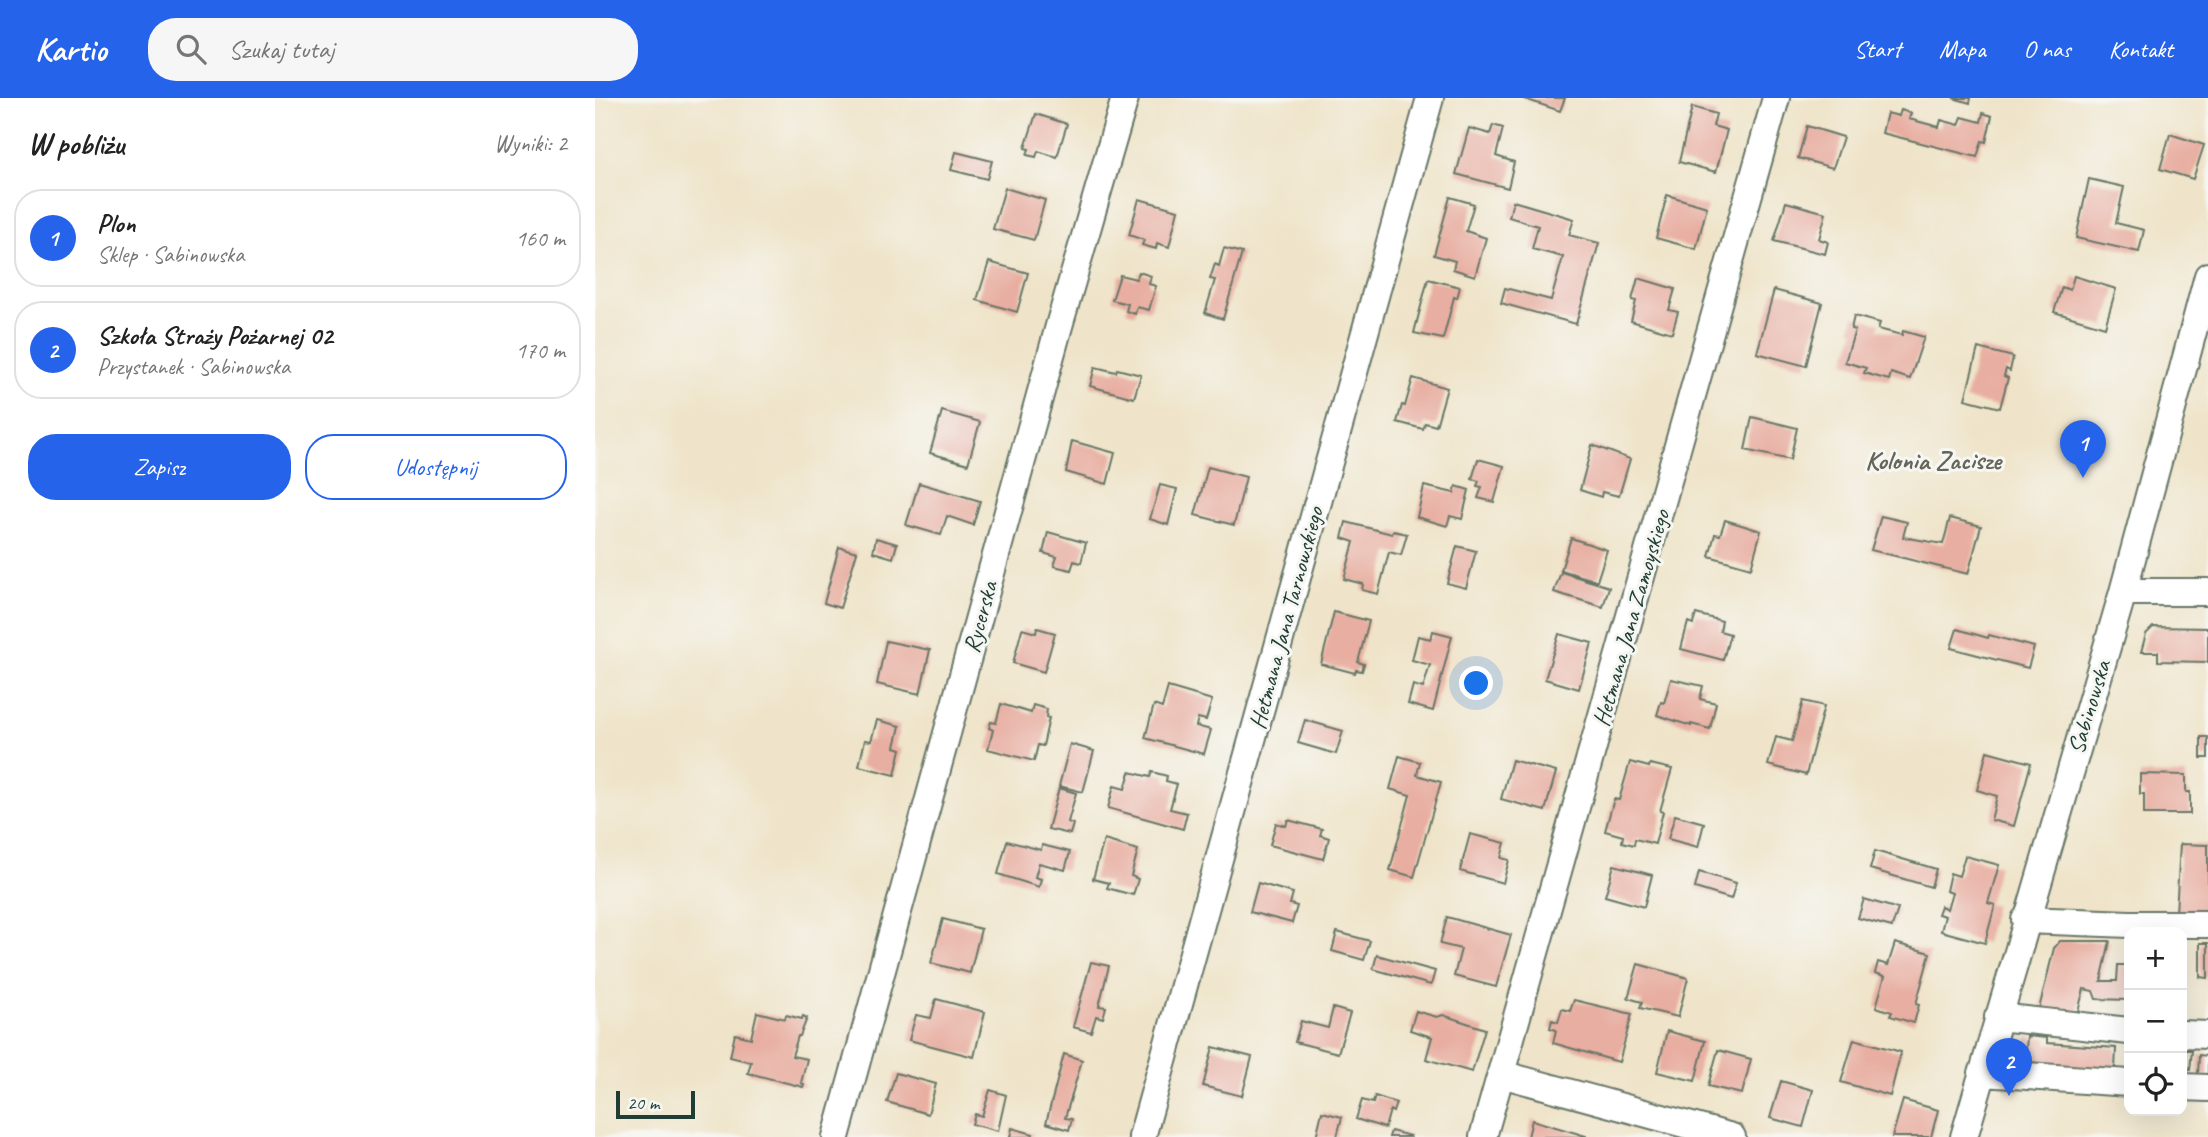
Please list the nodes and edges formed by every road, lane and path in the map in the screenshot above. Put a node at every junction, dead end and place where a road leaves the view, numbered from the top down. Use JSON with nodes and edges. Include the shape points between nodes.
{"nodes":[{"id":1,"x":1125,"y":98,"type":"edge"},
{"id":2,"x":1430,"y":98,"type":"edge"},
{"id":3,"x":1776,"y":98,"type":"edge"},
{"id":4,"x":2207,"y":284,"type":"edge"},
{"id":5,"x":2123,"y":592,"type":"junction"},
{"id":6,"x":2208,"y":592,"type":"edge"},
{"id":7,"x":2025,"y":920,"type":"junction"},
{"id":8,"x":2208,"y":924,"type":"edge"},
{"id":9,"x":1998,"y":1017,"type":"junction"},
{"id":10,"x":2124,"y":1030,"type":"edge"},
{"id":11,"x":2187,"y":1034,"type":"edge"},
{"id":12,"x":2208,"y":1035,"type":"edge"},
{"id":13,"x":1982,"y":1073,"type":"junction"},
{"id":14,"x":1501,"y":1074,"type":"junction"},
{"id":15,"x":2124,"y":1083,"type":"edge"},
{"id":16,"x":2187,"y":1087,"type":"edge"},
{"id":17,"x":2208,"y":1088,"type":"edge"},
{"id":18,"x":837,"y":1137,"type":"edge"},
{"id":19,"x":1142,"y":1137,"type":"edge"},
{"id":20,"x":1483,"y":1137,"type":"edge"},
{"id":21,"x":1732,"y":1137,"type":"edge"},
{"id":22,"x":1964,"y":1137,"type":"edge"}],
"edges":[{"from":1,"to":18,"type":"street","name":"Rycerska"},
{"from":2,"to":19,"type":"street","name":"Hetmana Jana Tarnowskiego"},
{"from":3,"to":14,"type":"street","name":"Hetmana Jana Zamoyskiego"},
{"from":4,"to":5,"type":"street","name":"Sabinowska"},
{"from":5,"to":6,"type":"street"},
{"from":5,"to":7,"type":"street","name":"Sabinowska"},
{"from":7,"to":8,"type":"street"},
{"from":7,"to":9,"type":"street","name":"Sabinowska"},
{"from":9,"to":10,"type":"street"},
{"from":9,"to":13,"type":"street","name":"Sabinowska"},
{"from":11,"to":12,"type":"street"},
{"from":13,"to":15,"type":"street"},
{"from":13,"to":22,"type":"street","name":"Sabinowska"},
{"from":14,"to":20,"type":"street","name":"Hetmana Jana Zamoyskiego"},
{"from":14,"to":21,"type":"street"},
{"from":16,"to":17,"type":"street"}]}
